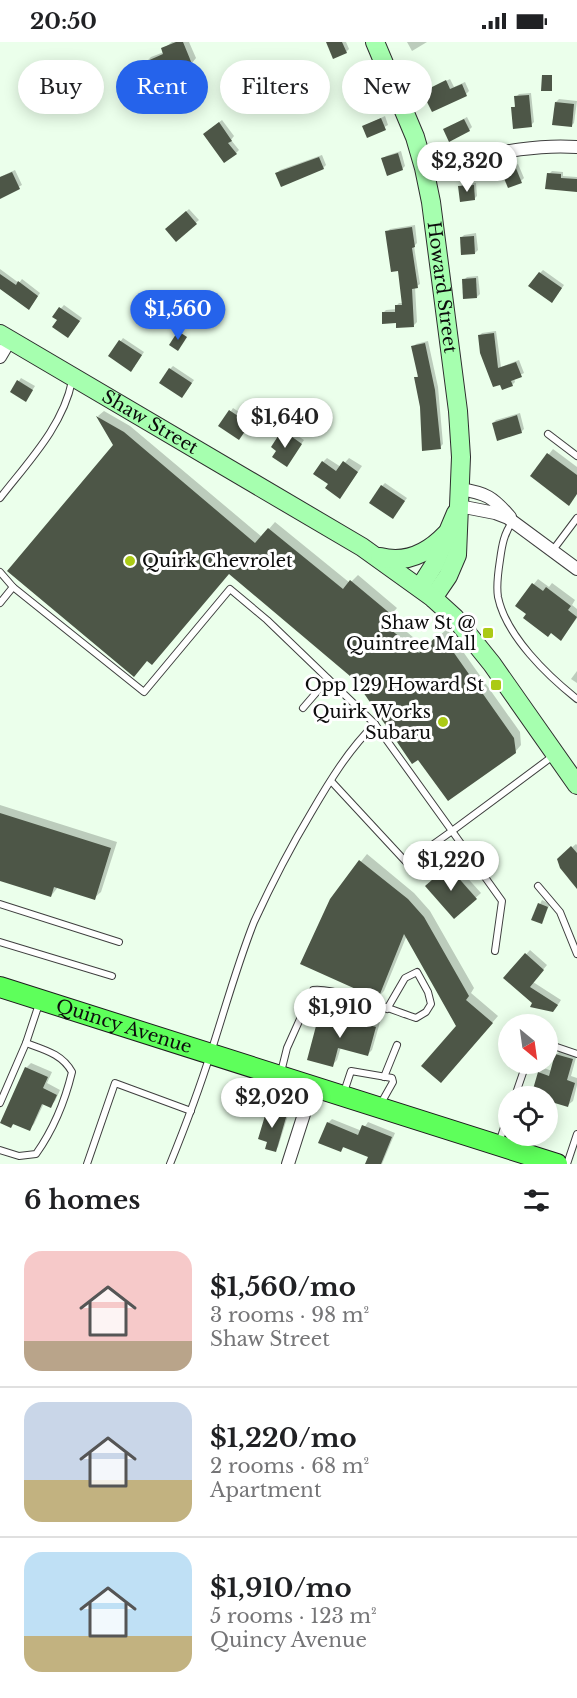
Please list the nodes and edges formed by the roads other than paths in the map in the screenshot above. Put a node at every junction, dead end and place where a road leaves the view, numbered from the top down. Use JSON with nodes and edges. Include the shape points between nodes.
{"nodes":[{"id":1,"x":375,"y":42,"type":"edge"},
{"id":2,"x":577,"y":147,"type":"edge"},
{"id":3,"x":424,"y":168,"type":"junction"},
{"id":4,"x":5,"y":337,"type":"edge"},
{"id":5,"x":0,"y":357,"type":"edge"},
{"id":6,"x":73,"y":377,"type":"junction"},
{"id":7,"x":548,"y":434,"type":"dead end"},
{"id":8,"x":577,"y":456,"type":"edge"},
{"id":9,"x":0,"y":498,"type":"edge"},
{"id":10,"x":460,"y":498,"type":"junction"},
{"id":11,"x":577,"y":518,"type":"edge"},
{"id":12,"x":513,"y":520,"type":"junction"},
{"id":13,"x":449,"y":530,"type":"junction"},
{"id":14,"x":553,"y":550,"type":"junction"},
{"id":15,"x":375,"y":555,"type":"junction"},
{"id":16,"x":577,"y":569,"type":"edge"},
{"id":17,"x":0,"y":572,"type":"edge"},
{"id":18,"x":13,"y":587,"type":"junction"},
{"id":19,"x":427,"y":592,"type":"junction"},
{"id":20,"x":0,"y":603,"type":"edge"},
{"id":21,"x":328,"y":679,"type":"junction"},
{"id":22,"x":577,"y":699,"type":"edge"},
{"id":23,"x":303,"y":708,"type":"dead end"},
{"id":24,"x":375,"y":724,"type":"junction"},
{"id":25,"x":556,"y":754,"type":"junction"},
{"id":26,"x":330,"y":782,"type":"junction"},
{"id":27,"x":577,"y":785,"type":"edge"},
{"id":28,"x":452,"y":831,"type":"junction"},
{"id":29,"x":538,"y":886,"type":"dead end"},
{"id":30,"x":0,"y":904,"type":"edge"},
{"id":31,"x":0,"y":942,"type":"edge"},
{"id":32,"x":119,"y":942,"type":"dead end"},
{"id":33,"x":495,"y":951,"type":"dead end"},
{"id":34,"x":577,"y":954,"type":"edge"},
{"id":35,"x":112,"y":976,"type":"dead end"},
{"id":36,"x":1,"y":992,"type":"edge"},
{"id":37,"x":40,"y":1000,"type":"junction"},
{"id":38,"x":387,"y":1009,"type":"junction"},
{"id":39,"x":26,"y":1043,"type":"junction"},
{"id":40,"x":397,"y":1045,"type":"dead end"},
{"id":41,"x":558,"y":1047,"type":"edge"},
{"id":42,"x":210,"y":1054,"type":"junction"},
{"id":43,"x":577,"y":1054,"type":"edge"},
{"id":44,"x":280,"y":1076,"type":"junction"},
{"id":45,"x":384,"y":1077,"type":"junction"},
{"id":46,"x":313,"y":1086,"type":"junction"},
{"id":47,"x":343,"y":1095,"type":"junction"},
{"id":48,"x":0,"y":1103,"type":"edge"},
{"id":49,"x":380,"y":1107,"type":"junction"},
{"id":50,"x":191,"y":1111,"type":"junction"},
{"id":51,"x":577,"y":1134,"type":"edge"},
{"id":52,"x":498,"y":1145,"type":"edge"},
{"id":53,"x":501,"y":1146,"type":"edge"},
{"id":54,"x":0,"y":1150,"type":"edge"},
{"id":55,"x":87,"y":1164,"type":"edge"},
{"id":56,"x":170,"y":1164,"type":"edge"},
{"id":57,"x":288,"y":1164,"type":"edge"},
{"id":58,"x":557,"y":1164,"type":"edge"},
{"id":59,"x":567,"y":1164,"type":"edge"}],
"edges":[{"from":1,"to":3,"type":"street","name":"Howard Street"},
{"from":2,"to":3,"type":"street","via":[[519,149]]},
{"from":3,"to":10,"type":"street","name":"Howard Street","via":[[458,405]]},
{"from":4,"to":5,"type":"street"},
{"from":4,"to":6,"type":"street","name":"Shaw Street"},
{"from":6,"to":9,"type":"lane","via":[[51,433]]},
{"from":6,"to":15,"type":"street","name":"Shaw Street"},
{"from":7,"to":8,"type":"lane"},
{"from":10,"to":12,"type":"street"},
{"from":10,"to":12,"type":"street","via":[[489,496]]},
{"from":10,"to":13,"type":"street","name":"Howard Street"},
{"from":10,"to":19,"type":"street","name":"Howard Street","via":[[457,555],[448,576]]},
{"from":11,"to":14,"type":"lane"},
{"from":12,"to":14,"type":"street"},
{"from":12,"to":22,"type":"lane","via":[[503,540],[497,587],[500,606],[535,659]]},
{"from":13,"to":15,"type":"street","via":[[411,558],[392,560]]},
{"from":13,"to":19,"type":"street","name":"Howard Street"},
{"from":14,"to":16,"type":"street"},
{"from":15,"to":19,"type":"street","name":"Shaw Street"},
{"from":17,"to":18,"type":"lane"},
{"from":18,"to":20,"type":"lane"},
{"from":18,"to":21,"type":"lane","via":[[144,692],[230,589]]},
{"from":19,"to":25,"type":"street","via":[[487,657]]},
{"from":21,"to":23,"type":"lane"},
{"from":21,"to":24,"type":"lane"},
{"from":24,"to":26,"type":"lane"},
{"from":24,"to":28,"type":"lane"},
{"from":25,"to":27,"type":"street"},
{"from":25,"to":28,"type":"lane"},
{"from":26,"to":28,"type":"lane","via":[[407,863]]},
{"from":26,"to":42,"type":"lane","via":[[273,881],[254,924]]},
{"from":28,"to":33,"type":"lane","via":[[502,901]]},
{"from":29,"to":34,"type":"lane","via":[[560,912]]},
{"from":30,"to":32,"type":"lane"},
{"from":31,"to":35,"type":"lane"},
{"from":36,"to":37,"type":"main road","name":"Quincy Avenue"},
{"from":37,"to":39,"type":"lane"},
{"from":37,"to":42,"type":"main road","name":"Quincy Avenue"},
{"from":38,"to":38,"type":"lane","via":[[416,1018],[426,1012],[431,1004],[429,992],[417,972],[405,978]]},
{"from":38,"to":44,"type":"lane","via":[[324,988],[313,990],[287,1048]]},
{"from":39,"to":48,"type":"lane"},
{"from":39,"to":54,"type":"lane","via":[[59,1056],[72,1072],[48,1137],[36,1154],[19,1156]]},
{"from":40,"to":45,"type":"lane"},
{"from":41,"to":43,"type":"lane"},
{"from":42,"to":44,"type":"main road","name":"Quincy Avenue"},
{"from":42,"to":50,"type":"lane"},
{"from":44,"to":46,"type":"main road","name":"Quincy Avenue"},
{"from":45,"to":47,"type":"lane","via":[[351,1071]]},
{"from":45,"to":49,"type":"lane","via":[[392,1078],[393,1082]]},
{"from":46,"to":47,"type":"main road","name":"Quincy Avenue"},
{"from":46,"to":57,"type":"street"},
{"from":47,"to":49,"type":"main road","name":"Quincy Avenue"},
{"from":49,"to":52,"type":"main road","name":"Quincy Avenue"},
{"from":50,"to":55,"type":"lane","via":[[115,1083]]},
{"from":50,"to":56,"type":"lane"},
{"from":51,"to":59,"type":"lane"},
{"from":53,"to":58,"type":"main road","name":"Quincy Avenue"}]}
